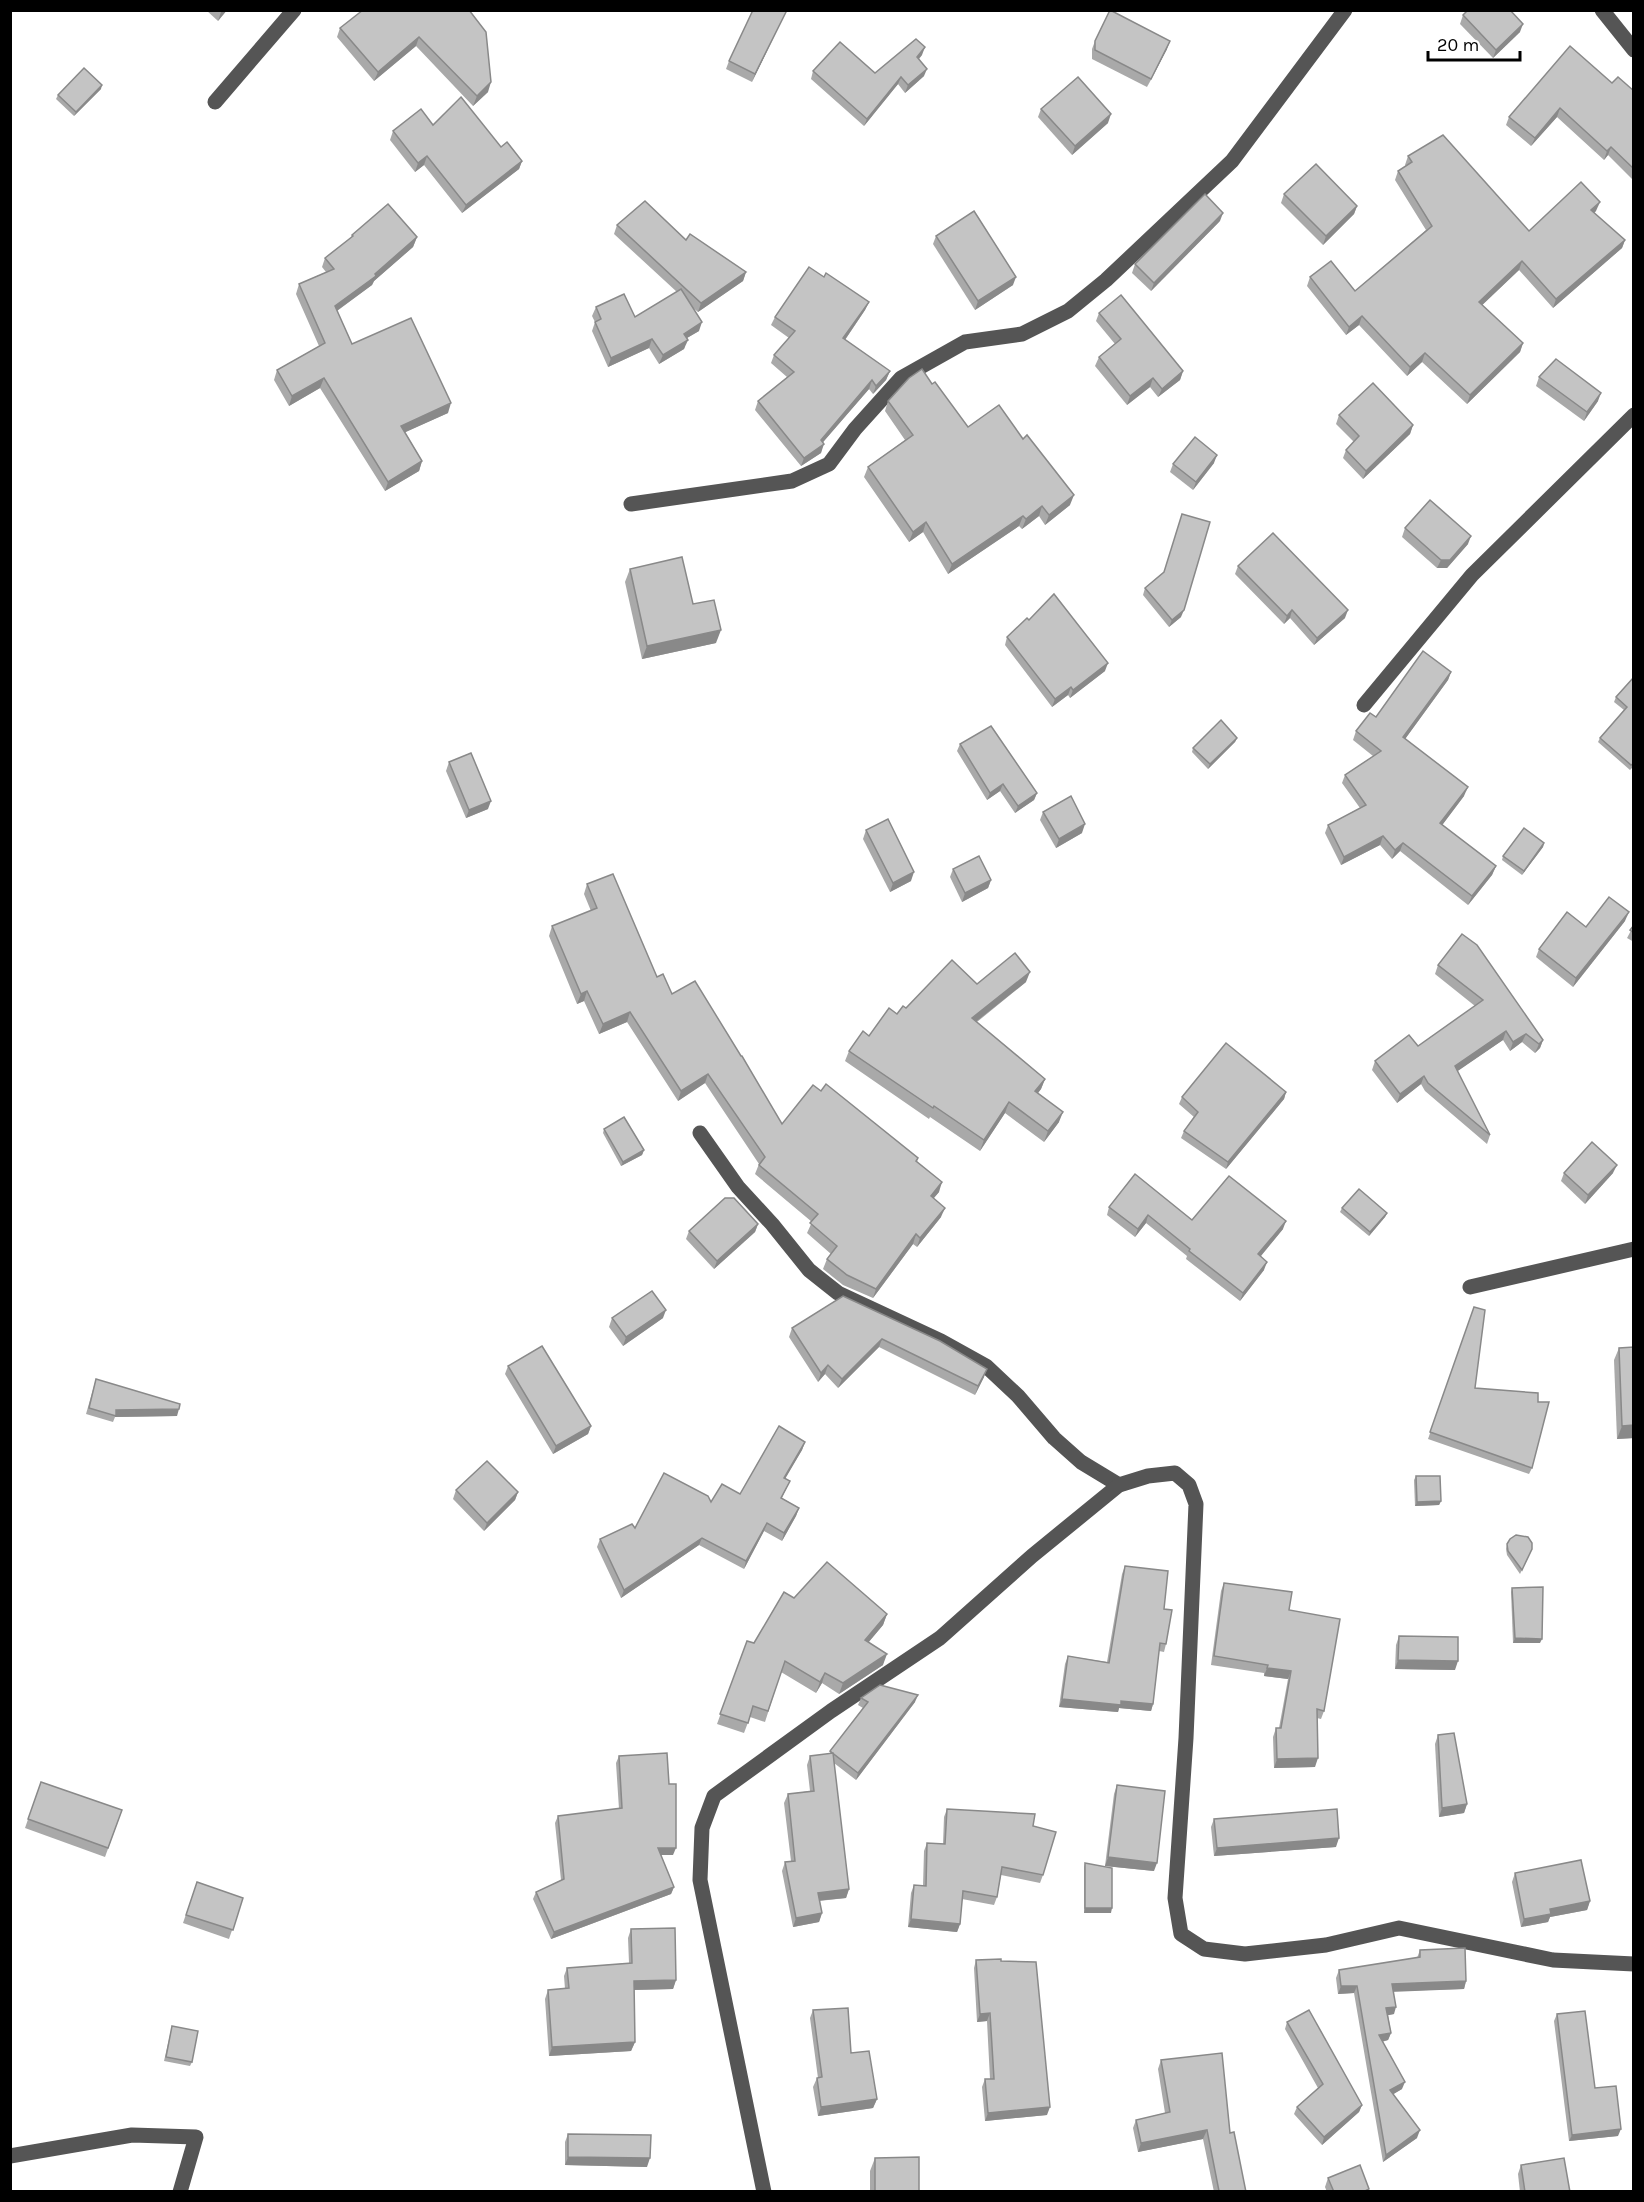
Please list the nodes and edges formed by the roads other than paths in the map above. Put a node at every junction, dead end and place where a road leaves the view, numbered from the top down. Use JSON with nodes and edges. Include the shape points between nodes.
{"nodes":[{"id":1,"x":294,"y":10,"type":"edge"},
{"id":2,"x":1345,"y":10,"type":"edge"},
{"id":3,"x":1602,"y":10,"type":"edge"},
{"id":4,"x":1634,"y":50,"type":"edge"},
{"id":5,"x":215,"y":102,"type":"dead end"},
{"id":6,"x":1634,"y":416,"type":"edge"},
{"id":7,"x":631,"y":504,"type":"dead end"},
{"id":8,"x":1364,"y":705,"type":"dead end"},
{"id":9,"x":700,"y":1133,"type":"dead end"},
{"id":10,"x":1634,"y":1249,"type":"edge"},
{"id":11,"x":1470,"y":1287,"type":"dead end"},
{"id":12,"x":1119,"y":1485,"type":"junction"},
{"id":13,"x":1634,"y":1964,"type":"edge"},
{"id":14,"x":10,"y":2156,"type":"edge"},
{"id":15,"x":180,"y":2192,"type":"edge"},
{"id":16,"x":764,"y":2192,"type":"edge"}],
"edges":[{"from":1,"to":5,"type":"street"},
{"from":2,"to":7,"type":"street","via":[[1232,161],[1068,311],[1022,334],[965,342],[901,378],[829,464],[792,481]]},
{"from":3,"to":4,"type":"street"},
{"from":6,"to":8,"type":"street","via":[[1472,574]]},
{"from":9,"to":12,"type":"street","via":[[738,1187],[809,1270],[838,1293],[986,1366],[1054,1438],[1082,1462]]},
{"from":10,"to":11,"type":"street"},
{"from":12,"to":13,"type":"street","via":[[1176,1473],[1189,1485],[1196,1504],[1175,1898],[1181,1934],[1204,1949],[1245,1954],[1326,1945],[1399,1928],[1553,1960]]},
{"from":12,"to":16,"type":"street","via":[[940,1638],[714,1796],[702,1828],[700,1880]]},
{"from":14,"to":15,"type":"street","via":[[132,2134],[196,2137]]}]}
